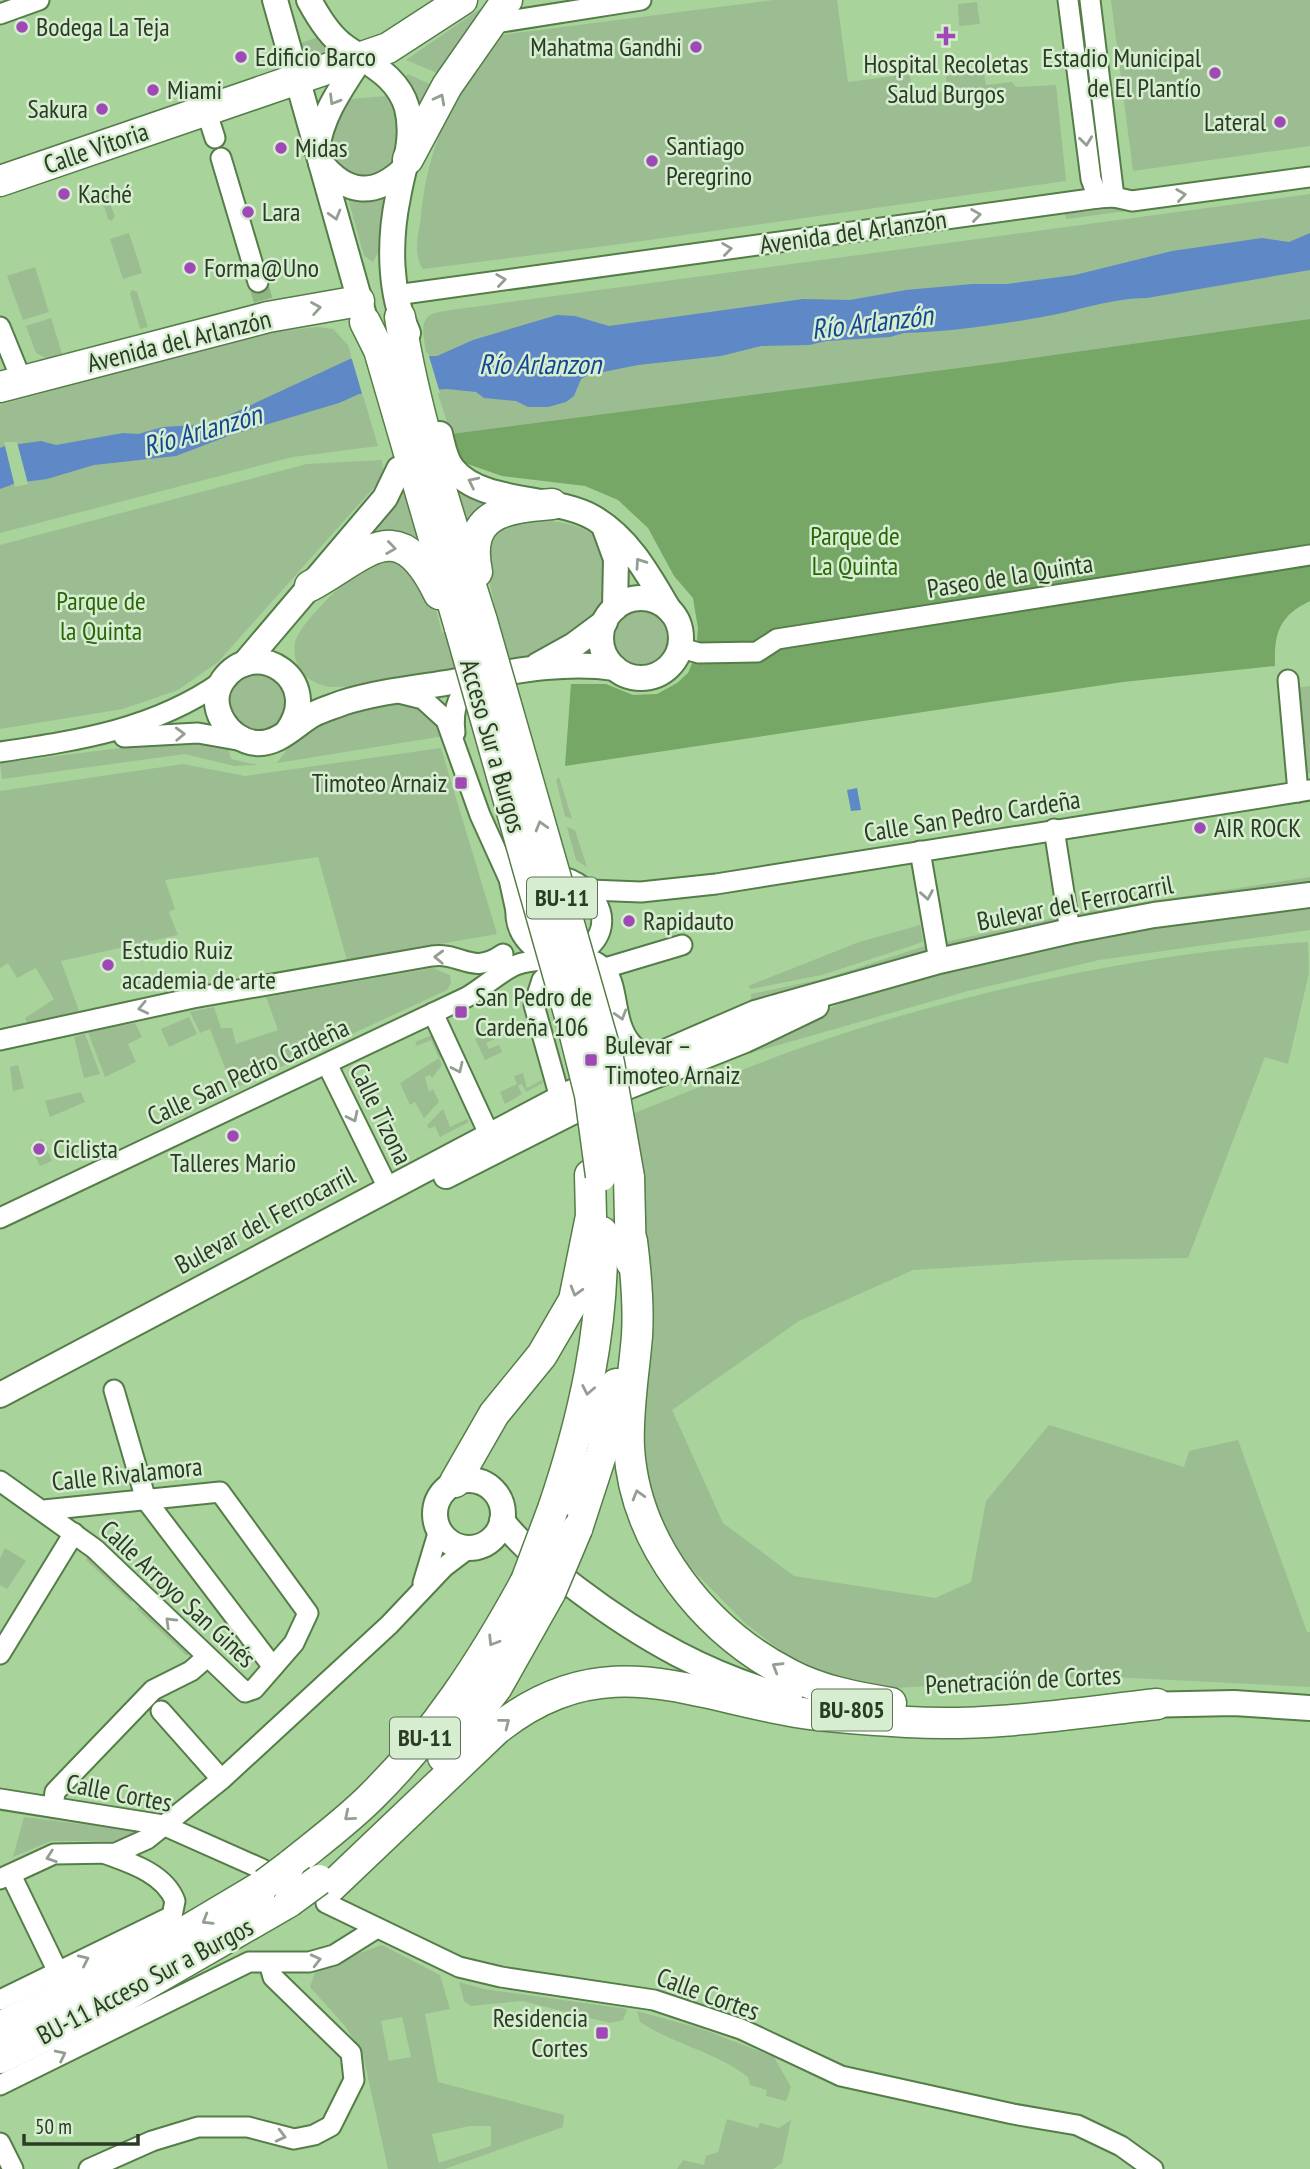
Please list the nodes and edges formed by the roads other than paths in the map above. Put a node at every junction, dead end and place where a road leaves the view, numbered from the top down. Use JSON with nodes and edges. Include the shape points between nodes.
{"nodes":[{"id":1,"x":39,"y":0,"type":"edge"},
{"id":2,"x":275,"y":0,"type":"edge"},
{"id":3,"x":309,"y":0,"type":"edge"},
{"id":4,"x":462,"y":0,"type":"edge"},
{"id":5,"x":507,"y":0,"type":"edge"},
{"id":6,"x":641,"y":0,"type":"edge"},
{"id":7,"x":1068,"y":0,"type":"edge"},
{"id":8,"x":1090,"y":0,"type":"edge"},
{"id":9,"x":0,"y":14,"type":"edge"},
{"id":10,"x":488,"y":24,"type":"junction"},
{"id":11,"x":362,"y":56,"type":"junction"},
{"id":12,"x":297,"y":79,"type":"junction"},
{"id":13,"x":206,"y":110,"type":"junction"},
{"id":14,"x":215,"y":138,"type":"dead end"},
{"id":15,"x":319,"y":156,"type":"junction"},
{"id":16,"x":221,"y":159,"type":"dead end"},
{"id":17,"x":406,"y":164,"type":"junction"},
{"id":18,"x":1310,"y":177,"type":"edge"},
{"id":19,"x":0,"y":181,"type":"edge"},
{"id":20,"x":1106,"y":197,"type":"junction"},
{"id":21,"x":258,"y":282,"type":"tunnel mouth"},
{"id":22,"x":398,"y":306,"type":"junction"},
{"id":23,"x":364,"y":319,"type":"junction"},
{"id":24,"x":0,"y":327,"type":"edge"},
{"id":25,"x":11,"y":384,"type":"edge"},
{"id":26,"x":423,"y":465,"type":"junction"},
{"id":27,"x":552,"y":504,"type":"junction"},
{"id":28,"x":604,"y":526,"type":"junction"},
{"id":29,"x":1310,"y":555,"type":"edge"},
{"id":30,"x":310,"y":586,"type":"junction"},
{"id":31,"x":668,"y":608,"type":"junction"},
{"id":32,"x":286,"y":615,"type":"junction"},
{"id":33,"x":610,"y":615,"type":"junction"},
{"id":34,"x":469,"y":619,"type":"junction"},
{"id":35,"x":681,"y":648,"type":"junction"},
{"id":36,"x":244,"y":664,"type":"junction"},
{"id":37,"x":536,"y":666,"type":"junction"},
{"id":38,"x":615,"y":668,"type":"junction"},
{"id":39,"x":291,"y":677,"type":"junction"},
{"id":40,"x":479,"y":677,"type":"junction"},
{"id":41,"x":1288,"y":680,"type":"dead end"},
{"id":42,"x":221,"y":682,"type":"junction"},
{"id":43,"x":384,"y":693,"type":"junction"},
{"id":44,"x":287,"y":732,"type":"junction"},
{"id":45,"x":88,"y":739,"type":"junction"},
{"id":46,"x":244,"y":741,"type":"junction"},
{"id":47,"x":456,"y":741,"type":"junction"},
{"id":48,"x":0,"y":752,"type":"edge"},
{"id":49,"x":1304,"y":791,"type":"edge"},
{"id":50,"x":1054,"y":829,"type":"junction"},
{"id":51,"x":493,"y":843,"type":"junction"},
{"id":52,"x":920,"y":851,"type":"junction"},
{"id":53,"x":549,"y":875,"type":"junction"},
{"id":54,"x":590,"y":890,"type":"junction"},
{"id":55,"x":641,"y":892,"type":"junction"},
{"id":56,"x":1310,"y":895,"type":"edge"},
{"id":57,"x":516,"y":916,"type":"junction"},
{"id":58,"x":601,"y":921,"type":"junction"},
{"id":59,"x":1070,"y":931,"type":"junction"},
{"id":60,"x":682,"y":945,"type":"dead end"},
{"id":61,"x":503,"y":954,"type":"junction"},
{"id":62,"x":563,"y":959,"type":"junction"},
{"id":63,"x":939,"y":961,"type":"junction"},
{"id":64,"x":606,"y":968,"type":"junction"},
{"id":65,"x":854,"y":986,"type":"junction"},
{"id":66,"x":481,"y":989,"type":"junction"},
{"id":67,"x":433,"y":1013,"type":"junction"},
{"id":68,"x":0,"y":1040,"type":"edge"},
{"id":69,"x":745,"y":1040,"type":"junction"},
{"id":70,"x":650,"y":1057,"type":"junction"},
{"id":71,"x":327,"y":1063,"type":"junction"},
{"id":72,"x":560,"y":1098,"type":"junction"},
{"id":73,"x":487,"y":1128,"type":"junction"},
{"id":74,"x":606,"y":1176,"type":"junction"},
{"id":75,"x":441,"y":1179,"type":"junction"},
{"id":76,"x":388,"y":1188,"type":"junction"},
{"id":77,"x":0,"y":1219,"type":"edge"},
{"id":78,"x":632,"y":1241,"type":"junction"},
{"id":79,"x":114,"y":1390,"type":"dead end"},
{"id":80,"x":0,"y":1395,"type":"edge"},
{"id":81,"x":0,"y":1412,"type":"edge"},
{"id":82,"x":0,"y":1481,"type":"edge"},
{"id":83,"x":455,"y":1482,"type":"junction"},
{"id":84,"x":146,"y":1500,"type":"junction"},
{"id":85,"x":44,"y":1510,"type":"junction"},
{"id":86,"x":439,"y":1530,"type":"junction"},
{"id":87,"x":74,"y":1533,"type":"junction"},
{"id":88,"x":487,"y":1536,"type":"junction"},
{"id":89,"x":535,"y":1575,"type":"junction"},
{"id":90,"x":421,"y":1589,"type":"junction"},
{"id":91,"x":0,"y":1654,"type":"edge"},
{"id":92,"x":206,"y":1657,"type":"junction"},
{"id":93,"x":273,"y":1667,"type":"junction"},
{"id":94,"x":1157,"y":1704,"type":"junction"},
{"id":95,"x":1310,"y":1708,"type":"edge"},
{"id":96,"x":161,"y":1711,"type":"dead end"},
{"id":97,"x":215,"y":1772,"type":"dead end"},
{"id":98,"x":0,"y":1800,"type":"edge"},
{"id":99,"x":53,"y":1807,"type":"junction"},
{"id":100,"x":163,"y":1825,"type":"junction"},
{"id":101,"x":105,"y":1854,"type":"junction"},
{"id":102,"x":272,"y":1873,"type":"junction"},
{"id":103,"x":5,"y":1877,"type":"edge"},
{"id":104,"x":154,"y":1877,"type":"junction"},
{"id":105,"x":313,"y":1896,"type":"junction"},
{"id":106,"x":377,"y":1928,"type":"junction"},
{"id":107,"x":269,"y":1963,"type":"junction"},
{"id":108,"x":58,"y":1972,"type":"junction"},
{"id":109,"x":0,"y":2000,"type":"edge"},
{"id":110,"x":4,"y":2046,"type":"edge"},
{"id":111,"x":0,"y":2085,"type":"edge"},
{"id":112,"x":0,"y":2143,"type":"edge"},
{"id":113,"x":13,"y":2169,"type":"edge"},
{"id":114,"x":89,"y":2169,"type":"edge"},
{"id":115,"x":1153,"y":2169,"type":"edge"}],
"edges":[{"from":1,"to":9,"type":"street"},
{"from":2,"to":12,"type":"main road"},
{"from":3,"to":11,"type":"main road","via":[[330,33]]},
{"from":4,"to":11,"type":"highway","name":"Calle Vitoria","via":[[397,43]]},
{"from":5,"to":10,"type":"highway"},
{"from":6,"to":10,"type":"street"},
{"from":7,"to":20,"type":"street","one_way":true,"via":[[1091,179]]},
{"from":8,"to":20,"type":"street"},
{"from":17,"to":10,"type":"highway","one_way":true,"via":[[447,86]]},
{"from":11,"to":12,"type":"highway","name":"Calle Vitoria"},
{"from":11,"to":15,"type":"main road","one_way":true,"via":[[319,130]]},
{"from":11,"to":17,"type":"main road","via":[[393,82],[405,104],[410,137]]},
{"from":12,"to":13,"type":"highway","name":"Calle Vitoria"},
{"from":12,"to":15,"type":"main road"},
{"from":13,"to":14,"type":"street"},
{"from":13,"to":19,"type":"highway","name":"Calle Vitoria"},
{"from":15,"to":17,"type":"main road","via":[[332,177],[361,189],[391,181]]},
{"from":15,"to":23,"type":"main road","one_way":true},
{"from":16,"to":21,"type":"street"},
{"from":17,"to":22,"type":"main road","via":[[393,231]]},
{"from":20,"to":18,"type":"street","name":"Avenida del Arlanzón","one_way":true,"via":[[1132,201]]},
{"from":22,"to":20,"type":"street","name":"Avenida del Arlanzón","one_way":true},
{"from":22,"to":23,"type":"main road"},
{"from":22,"to":26,"type":"highway","name":"Acceso Sur a Burgos","number":"BU-11"},
{"from":25,"to":23,"type":"highway","name":"Avenida del Arlanzón","one_way":true,"via":[[266,310]]},
{"from":23,"to":26,"type":"highway","via":[[367,352]]},
{"from":24,"to":25,"type":"street"},
{"from":27,"to":26,"type":"main road","one_way":true,"via":[[486,489]]},
{"from":26,"to":30,"type":"main road","via":[[391,491]]},
{"from":26,"to":34,"type":"highway","name":"Acceso Sur a Burgos","number":"BU-11"},
{"from":27,"to":28,"type":"main road","via":[[582,512]]},
{"from":27,"to":34,"type":"highway","via":[[506,510],[491,516],[479,529],[475,543],[480,587]]},
{"from":31,"to":28,"type":"main road","one_way":true,"via":[[629,547]]},
{"from":28,"to":33,"type":"main road","via":[[615,559]]},
{"from":29,"to":35,"type":"street","name":"Paseo de la Quinta","via":[[777,639],[757,652],[699,653]]},
{"from":30,"to":32,"type":"main road"},
{"from":30,"to":34,"type":"highway","one_way":true,"via":[[374,546],[393,545],[411,552],[442,600]]},
{"from":31,"to":33,"type":"main road","via":[[642,598],[627,600]]},
{"from":31,"to":35,"type":"main road","via":[[678,622]]},
{"from":32,"to":36,"type":"main road"},
{"from":32,"to":39,"type":"main road","via":[[284,646]]},
{"from":33,"to":37,"type":"main road","via":[[574,645]]},
{"from":33,"to":38,"type":"main road","via":[[601,643]]},
{"from":34,"to":74,"type":"highway","name":"Acceso Sur a Burgos","number":"BU-11","bridge":true,"via":[[566,1005],[564,1034]]},
{"from":74,"to":34,"type":"highway","number":"BU-11","one_way":true,"bridge":true,"via":[[606,1049]]},
{"from":35,"to":38,"type":"main road","via":[[665,670],[649,677],[631,676]]},
{"from":36,"to":39,"type":"main road","via":[[273,664]]},
{"from":36,"to":42,"type":"main road"},
{"from":37,"to":38,"type":"main road"},
{"from":37,"to":40,"type":"main road"},
{"from":39,"to":43,"type":"main road","via":[[307,689],[331,694]]},
{"from":39,"to":44,"type":"main road","via":[[299,708]]},
{"from":40,"to":43,"type":"main road"},
{"from":40,"to":47,"type":"street","via":[[456,701]]},
{"from":41,"to":49,"type":"street"},
{"from":42,"to":45,"type":"street","via":[[152,720]]},
{"from":42,"to":46,"type":"main road","via":[[218,711],[223,724]]},
{"from":43,"to":44,"type":"main road","via":[[313,715]]},
{"from":43,"to":47,"type":"street","via":[[412,695],[433,706]]},
{"from":44,"to":46,"type":"main road","via":[[259,744]]},
{"from":45,"to":46,"type":"street","one_way":true,"via":[[182,733]]},
{"from":45,"to":48,"type":"street"},
{"from":47,"to":51,"type":"street"},
{"from":49,"to":50,"type":"street","name":"Calle San Pedro Cardeña"},
{"from":50,"to":52,"type":"street","name":"Calle San Pedro Cardeña"},
{"from":50,"to":59,"type":"street"},
{"from":51,"to":53,"type":"street","via":[[520,863]]},
{"from":51,"to":57,"type":"street","via":[[509,879]]},
{"from":52,"to":55,"type":"street","name":"Calle San Pedro Cardeña"},
{"from":52,"to":63,"type":"street","one_way":true},
{"from":53,"to":54,"type":"street","via":[[573,879]]},
{"from":53,"to":57,"type":"street","via":[[524,891]]},
{"from":54,"to":55,"type":"street","name":"Calle San Pedro Cardeña"},
{"from":54,"to":58,"type":"street"},
{"from":55,"to":58,"type":"street","name":"Calle San Pedro Cardeña","via":[[616,904]]},
{"from":56,"to":59,"type":"main road","name":"Bulevar del Ferrocarril"},
{"from":57,"to":61,"type":"street"},
{"from":57,"to":62,"type":"street","via":[[528,946]]},
{"from":58,"to":62,"type":"street","via":[[594,941]]},
{"from":59,"to":63,"type":"main road","name":"Bulevar del Ferrocarril"},
{"from":60,"to":64,"type":"street"},
{"from":61,"to":66,"type":"street"},
{"from":61,"to":68,"type":"street","one_way":true,"via":[[475,965],[443,955],[418,958],[193,998]]},
{"from":62,"to":64,"type":"street","via":[[591,958]]},
{"from":62,"to":66,"type":"street","name":"Calle San Pedro Cardeña","via":[[514,965]]},
{"from":62,"to":72,"type":"street","via":[[542,980],[534,1006]]},
{"from":63,"to":65,"type":"main road","name":"Bulevar del Ferrocarril"},
{"from":64,"to":70,"type":"street","one_way":true,"via":[[630,1041]]},
{"from":65,"to":69,"type":"main road","name":"Bulevar del Ferrocarril"},
{"from":65,"to":70,"type":"main road","name":"Bulevar del Ferrocarril","via":[[755,1013]]},
{"from":66,"to":67,"type":"street","name":"Calle San Pedro Cardeña"},
{"from":67,"to":71,"type":"street","name":"Calle San Pedro Cardeña"},
{"from":67,"to":73,"type":"street","one_way":true},
{"from":69,"to":70,"type":"street","via":[[725,1042],[671,1063]]},
{"from":69,"to":75,"type":"main road","name":"Bulevar del Ferrocarril","via":[[604,1097]]},
{"from":70,"to":72,"type":"main road","name":"Bulevar del Ferrocarril"},
{"from":71,"to":76,"type":"street","name":"Calle Tizona","one_way":true},
{"from":71,"to":77,"type":"street","name":"Calle San Pedro Cardeña"},
{"from":72,"to":73,"type":"main road","name":"Bulevar del Ferrocarril"},
{"from":72,"to":75,"type":"street","name":"Bulevar del Ferrocarril","via":[[559,1108],[548,1117],[449,1168]]},
{"from":73,"to":76,"type":"main road","name":"Bulevar del Ferrocarril"},
{"from":74,"to":78,"type":"highway","number":"BU-11"},
{"from":74,"to":83,"type":"highway","one_way":true,"via":[[591,1216],[574,1300],[542,1355],[494,1414]]},
{"from":74,"to":89,"type":"highway","number":"BU-11","one_way":true,"bridge":true,"via":[[603,1272],[590,1382]]},
{"from":75,"to":81,"type":"main road","name":"Bulevar del Ferrocarril"},
{"from":76,"to":80,"type":"main road","name":"Bulevar del Ferrocarril"},
{"from":78,"to":89,"type":"highway","number":"BU-11","bridge":true,"via":[[610,1422],[578,1529]]},
{"from":94,"to":78,"type":"highway","one_way":true,"via":[[895,1704],[850,1696],[790,1674],[724,1630],[667,1562],[636,1494],[629,1446],[638,1301]]},
{"from":79,"to":84,"type":"street"},
{"from":82,"to":85,"type":"street","name":"Calle Rivalamora"},
{"from":83,"to":86,"type":"main road","via":[[445,1489],[435,1508]]},
{"from":83,"to":88,"type":"main road","via":[[486,1484],[500,1500]]},
{"from":84,"to":85,"type":"street","name":"Calle Rivalamora"},
{"from":84,"to":93,"type":"street"},
{"from":84,"to":93,"type":"street","name":"Calle Rivalamora","via":[[220,1492],[308,1613],[294,1643]]},
{"from":85,"to":87,"type":"street","name":"Calle Arroyo San Ginés"},
{"from":86,"to":88,"type":"main road","number":"BU-805","via":[[451,1543]]},
{"from":86,"to":90,"type":"street"},
{"from":87,"to":91,"type":"street"},
{"from":92,"to":87,"type":"street","name":"Calle Arroyo San Ginés","one_way":true},
{"from":88,"to":89,"type":"main road","name":"Penetración de Cortes","number":"BU-805"},
{"from":88,"to":90,"type":"street","via":[[457,1555]]},
{"from":89,"to":94,"type":"main road","name":"Penetración de Cortes","number":"BU-805","via":[[654,1644],[727,1679],[809,1703],[901,1716]]},
{"from":89,"to":102,"type":"highway","name":"BU-11 Acceso Sur a Burgos","number":"BU-11","one_way":true,"via":[[429,1734],[368,1800]]},
{"from":89,"to":105,"type":"highway","number":"BU-11","via":[[502,1677],[470,1724],[422,1782]]},
{"from":90,"to":100,"type":"street","via":[[390,1625],[313,1696],[222,1779]]},
{"from":92,"to":93,"type":"street","name":"Calle Arroyo San Ginés","via":[[244,1692],[254,1689]]},
{"from":92,"to":99,"type":"street","via":[[191,1671],[153,1690],[55,1792]]},
{"from":94,"to":95,"type":"main road","name":"Penetración de Cortes","number":"BU-805"},
{"from":105,"to":94,"type":"highway","one_way":true,"via":[[518,1712],[583,1685],[643,1681],[797,1712],[911,1722],[1018,1720]]},
{"from":96,"to":97,"type":"street"},
{"from":98,"to":99,"type":"street","name":"Calle Cortes"},
{"from":99,"to":100,"type":"street","name":"Calle Cortes"},
{"from":100,"to":101,"type":"street","via":[[135,1847]]},
{"from":100,"to":102,"type":"street","name":"Calle Cortes"},
{"from":100,"to":104,"type":"street","via":[[151,1853]]},
{"from":101,"to":103,"type":"street","one_way":true,"via":[[54,1854]]},
{"from":101,"to":104,"type":"street"},
{"from":102,"to":110,"type":"highway","name":"BU-11 Acceso Sur a Burgos","number":"BU-11","one_way":true},
{"from":103,"to":108,"type":"street"},
{"from":108,"to":104,"type":"street","one_way":true,"via":[[172,1916],[172,1895]]},
{"from":105,"to":106,"type":"street","name":"Calle Cortes"},
{"from":105,"to":110,"type":"highway","via":[[172,1985],[123,2008]]},
{"from":107,"to":106,"type":"street","one_way":true,"via":[[309,1962],[334,1955]]},
{"from":106,"to":115,"type":"street","name":"Calle Cortes","via":[[476,1972],[627,1994],[701,2015],[841,2076],[1077,2125],[1121,2146]]},
{"from":111,"to":107,"type":"street","one_way":true,"via":[[249,1962]]},
{"from":114,"to":107,"type":"street","one_way":true,"via":[[198,2127],[248,2127],[294,2139],[331,2126],[354,2080],[351,2053],[273,1977]]},
{"from":108,"to":109,"type":"street"},
{"from":112,"to":113,"type":"street"}]}
